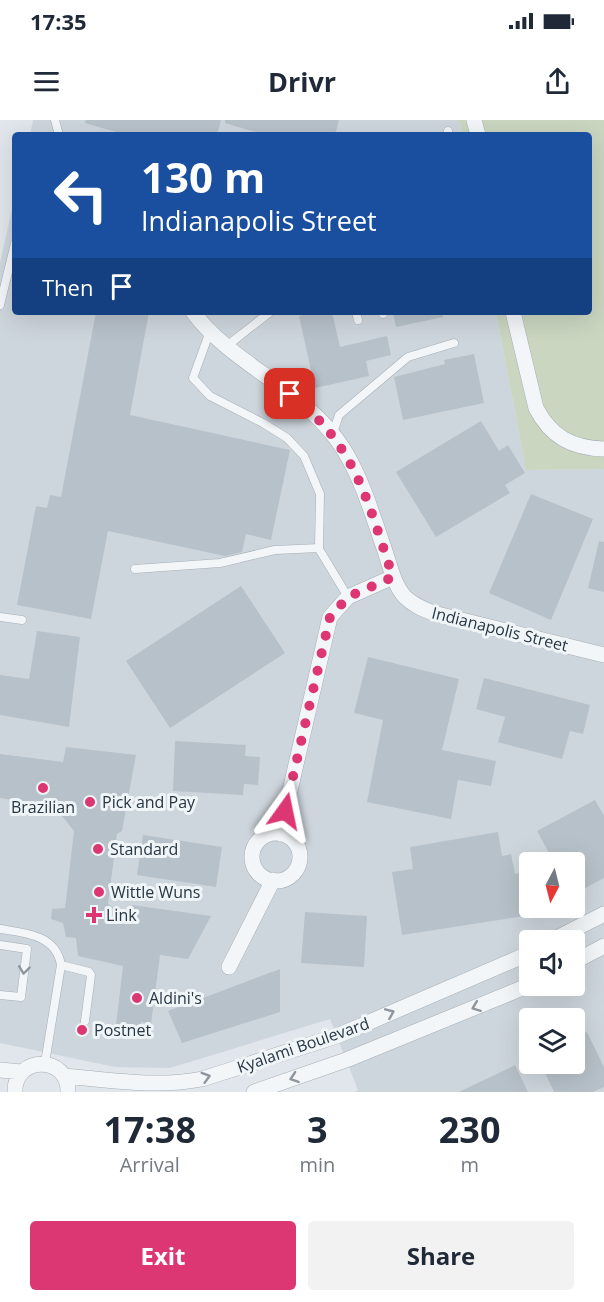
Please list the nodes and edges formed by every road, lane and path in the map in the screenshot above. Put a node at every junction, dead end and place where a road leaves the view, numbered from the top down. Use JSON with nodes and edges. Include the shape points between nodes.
{"nodes":[{"id":1,"x":12,"y":255,"type":"edge"},
{"id":2,"x":0,"y":305,"type":"edge"},
{"id":3,"x":196,"y":315,"type":"edge"},
{"id":4,"x":266,"y":315,"type":"edge"},
{"id":5,"x":514,"y":315,"type":"edge"},
{"id":6,"x":210,"y":331,"type":"junction"},
{"id":7,"x":454,"y":343,"type":"dead end"},
{"id":8,"x":228,"y":345,"type":"junction"},
{"id":9,"x":332,"y":434,"type":"junction"},
{"id":10,"x":604,"y":449,"type":"edge"},
{"id":11,"x":319,"y":548,"type":"junction"},
{"id":12,"x":135,"y":569,"type":"dead end"},
{"id":13,"x":393,"y":577,"type":"junction"},
{"id":14,"x":348,"y":597,"type":"junction"},
{"id":15,"x":0,"y":617,"type":"edge"},
{"id":16,"x":22,"y":620,"type":"dead end"},
{"id":17,"x":604,"y":655,"type":"edge"},
{"id":18,"x":280,"y":834,"type":"junction"},
{"id":19,"x":273,"y":880,"type":"junction"},
{"id":20,"x":604,"y":914,"type":"edge"},
{"id":21,"x":0,"y":929,"type":"edge"},
{"id":22,"x":573,"y":930,"type":"edge"},
{"id":23,"x":38,"y":937,"type":"junction"},
{"id":24,"x":0,"y":945,"type":"edge"},
{"id":25,"x":604,"y":946,"type":"edge"},
{"id":26,"x":27,"y":949,"type":"junction"},
{"id":27,"x":585,"y":956,"type":"edge"},
{"id":28,"x":519,"y":958,"type":"edge"},
{"id":29,"x":61,"y":965,"type":"junction"},
{"id":30,"x":229,"y":968,"type":"dead end"},
{"id":31,"x":519,"y":989,"type":"edge"},
{"id":32,"x":0,"y":995,"type":"edge"},
{"id":33,"x":85,"y":1021,"type":"dead end"},
{"id":34,"x":45,"y":1063,"type":"junction"},
{"id":35,"x":0,"y":1070,"type":"edge"},
{"id":36,"x":21,"y":1072,"type":"junction"},
{"id":37,"x":64,"y":1076,"type":"junction"},
{"id":38,"x":15,"y":1092,"type":"edge"},
{"id":39,"x":68,"y":1092,"type":"edge"},
{"id":40,"x":254,"y":1092,"type":"edge"}],
"edges":[{"from":1,"to":2,"type":"lane"},
{"from":3,"to":6,"type":"street","name":"Indianapolis Street"},
{"from":4,"to":8,"type":"lane"},
{"from":5,"to":10,"type":"street","via":[[536,408],[543,421],[566,442],[581,448]]},
{"from":6,"to":8,"type":"street","name":"Indianapolis Street"},
{"from":6,"to":11,"type":"lane","via":[[193,378],[210,396],[287,438],[304,456],[320,494]]},
{"from":7,"to":9,"type":"lane","via":[[408,357],[339,415]]},
{"from":8,"to":9,"type":"street","name":"Indianapolis Street","via":[[306,406]]},
{"from":9,"to":13,"type":"street","name":"Indianapolis Street","via":[[358,473]]},
{"from":11,"to":12,"type":"lane","via":[[276,550],[220,563]]},
{"from":11,"to":14,"type":"lane"},
{"from":13,"to":14,"type":"street"},
{"from":13,"to":17,"type":"street","name":"Indianapolis Street","via":[[404,596],[433,613]]},
{"from":14,"to":18,"type":"street","via":[[330,617],[324,631]]},
{"from":15,"to":16,"type":"lane"},
{"from":18,"to":19,"type":"street","via":[[293,840],[300,861],[293,874]]},
{"from":18,"to":19,"type":"street","via":[[260,840],[253,853],[255,868]]},
{"from":19,"to":30,"type":"street"},
{"from":20,"to":22,"type":"street"},
{"from":21,"to":23,"type":"lane"},
{"from":23,"to":26,"type":"lane"},
{"from":23,"to":29,"type":"lane","via":[[57,949]]},
{"from":24,"to":26,"type":"lane"},
{"from":25,"to":27,"type":"street"},
{"from":26,"to":32,"type":"lane","one_way":true,"via":[[21,997]]},
{"from":37,"to":28,"type":"street","name":"Kyalami Boulevard","one_way":true,"via":[[145,1083],[202,1079],[337,1036]]},
{"from":29,"to":33,"type":"lane","via":[[91,975]]},
{"from":29,"to":34,"type":"lane"},
{"from":31,"to":40,"type":"street","name":"Kyalami Boulevard","one_way":true,"via":[[346,1060]]},
{"from":34,"to":36,"type":"street","via":[[28,1066]]},
{"from":34,"to":37,"type":"street","name":"Kyalami Boulevard"},
{"from":35,"to":36,"type":"street"},
{"from":36,"to":38,"type":"street"},
{"from":37,"to":39,"type":"street"}]}
